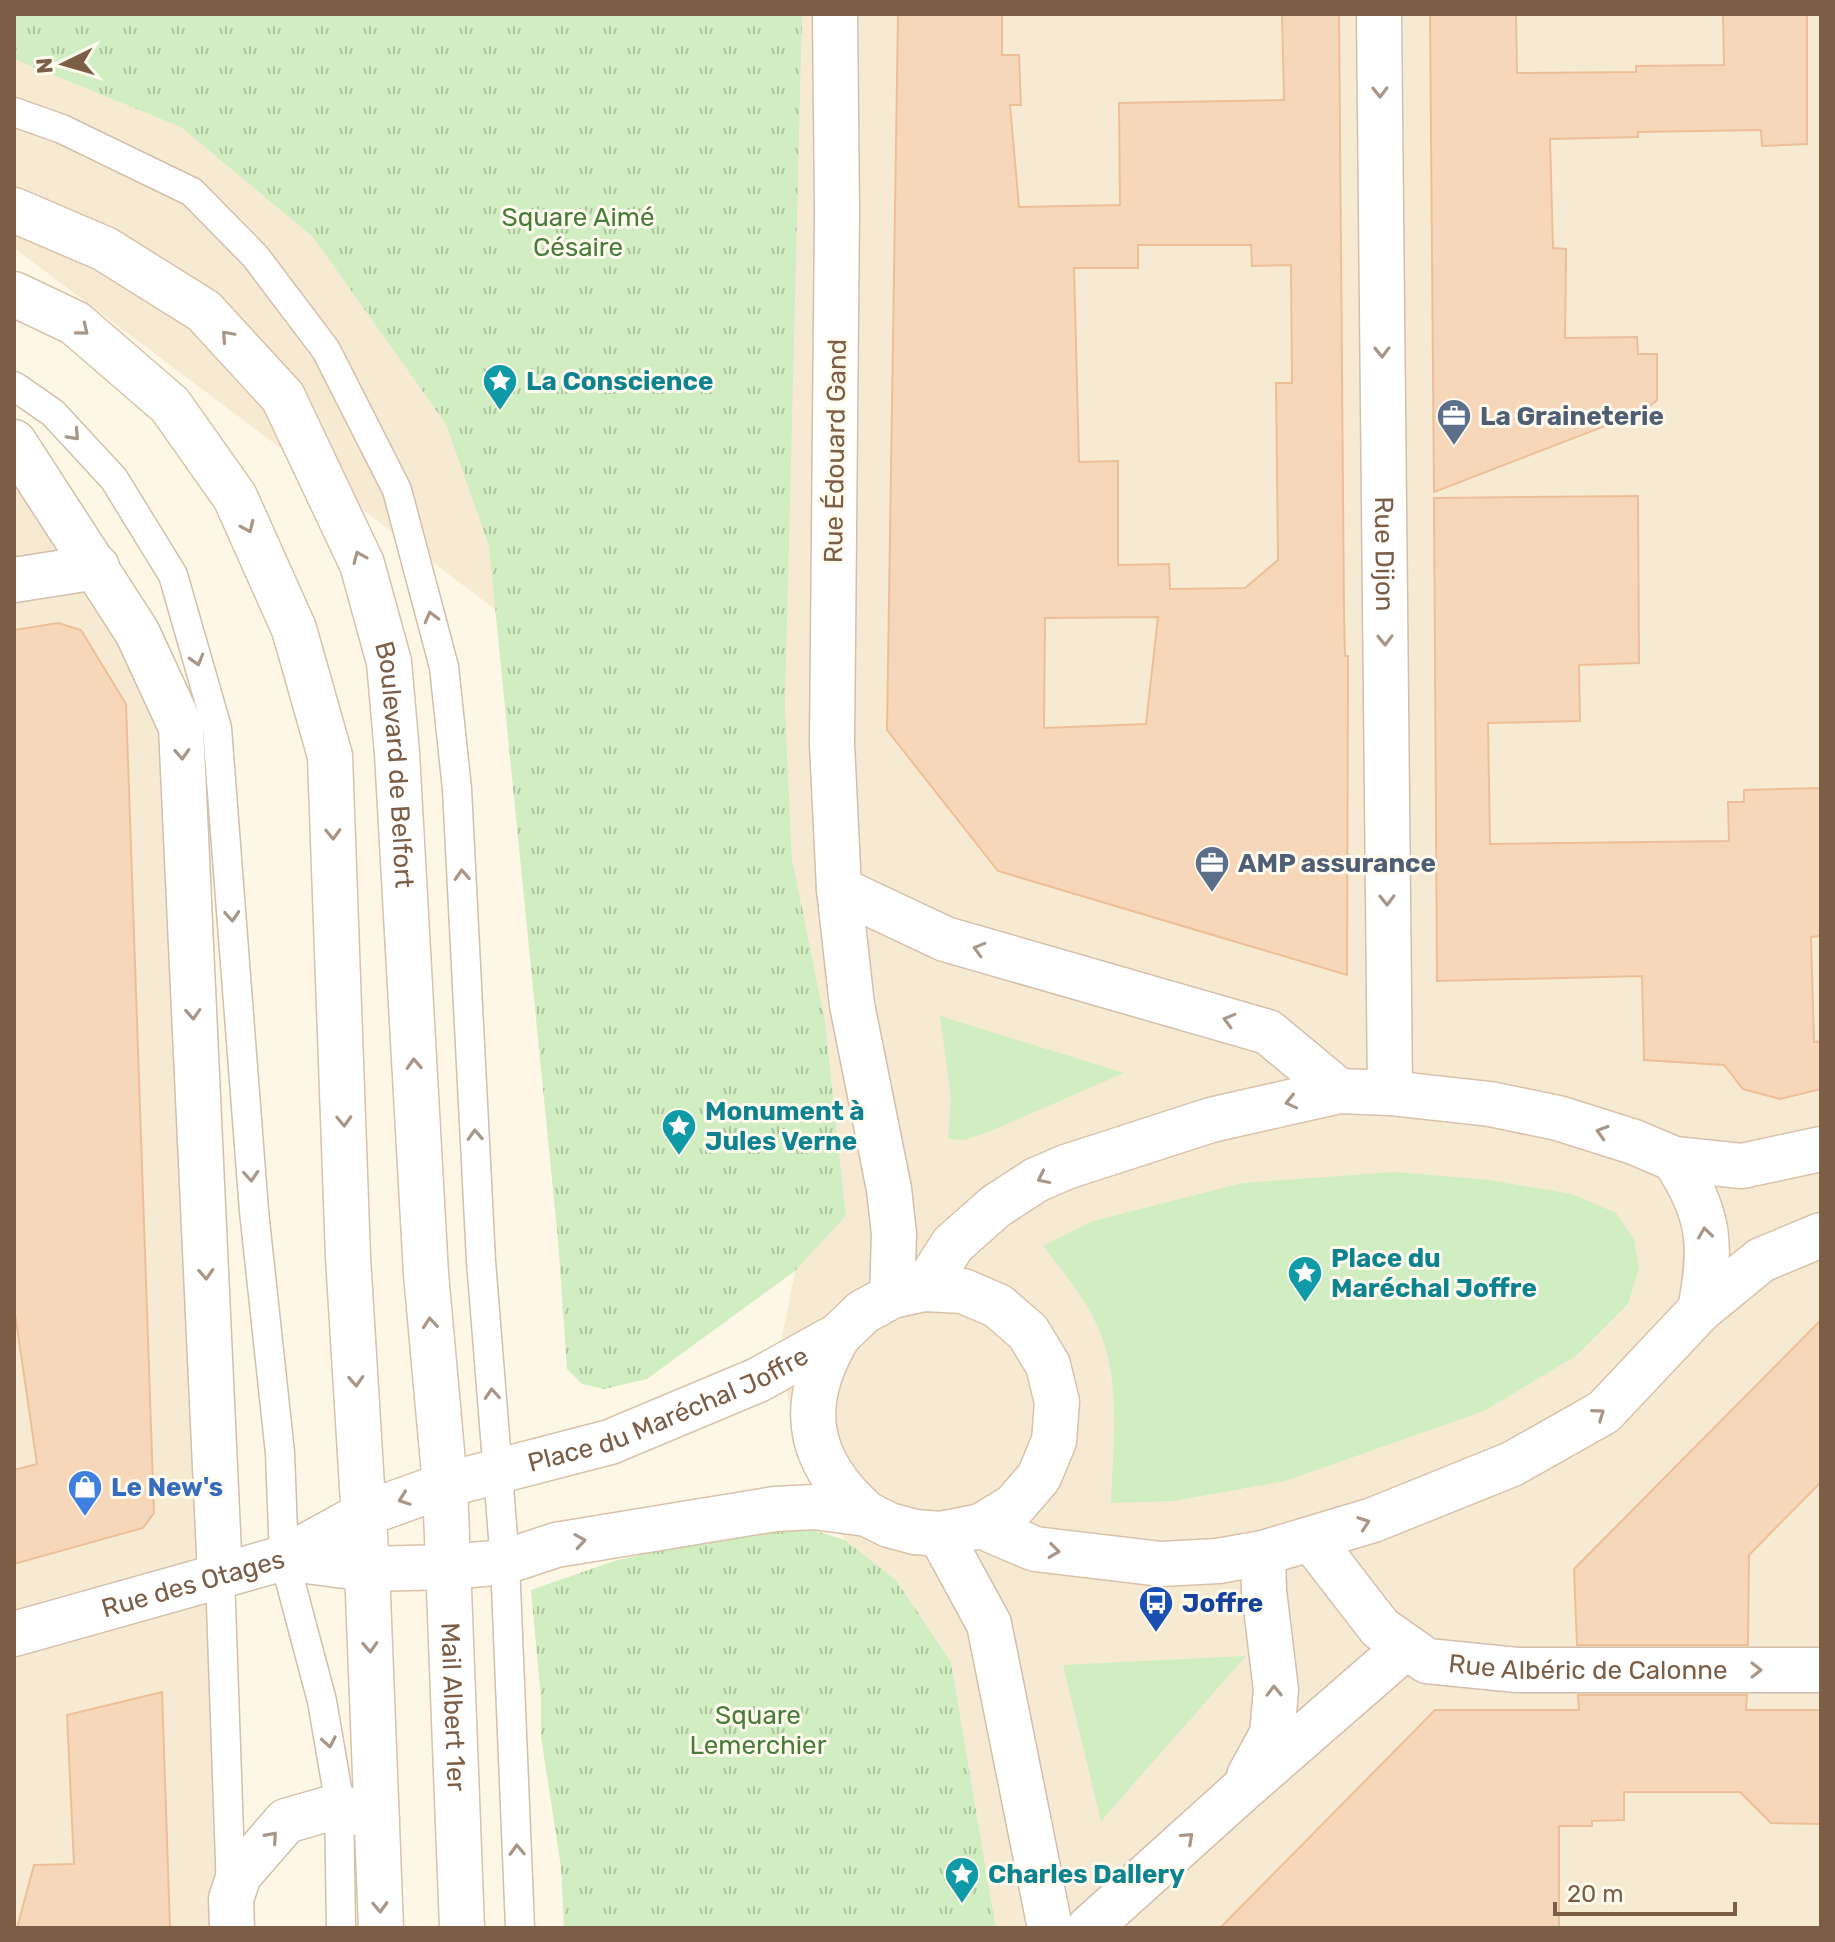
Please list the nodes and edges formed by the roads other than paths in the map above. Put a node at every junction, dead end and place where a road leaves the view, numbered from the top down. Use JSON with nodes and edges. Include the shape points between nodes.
{"nodes":[{"id":1,"x":835,"y":14,"type":"edge"},
{"id":2,"x":1379,"y":14,"type":"edge"},
{"id":3,"x":14,"y":112,"type":"edge"},
{"id":4,"x":14,"y":210,"type":"edge"},
{"id":5,"x":14,"y":294,"type":"edge"},
{"id":6,"x":14,"y":386,"type":"edge"},
{"id":7,"x":14,"y":442,"type":"edge"},
{"id":8,"x":97,"y":567,"type":"junction"},
{"id":9,"x":14,"y":580,"type":"edge"},
{"id":10,"x":839,"y":889,"type":"junction"},
{"id":11,"x":1339,"y":1091,"type":"junction"},
{"id":12,"x":1390,"y":1093,"type":"junction"},
{"id":13,"x":1810,"y":1151,"type":"edge"},
{"id":14,"x":1674,"y":1159,"type":"junction"},
{"id":15,"x":1820,"y":1236,"type":"edge"},
{"id":16,"x":908,"y":1293,"type":"junction"},
{"id":17,"x":1700,"y":1310,"type":"junction"},
{"id":18,"x":839,"y":1335,"type":"junction"},
{"id":19,"x":498,"y":1472,"type":"junction"},
{"id":20,"x":445,"y":1485,"type":"junction"},
{"id":21,"x":364,"y":1514,"type":"junction"},
{"id":22,"x":867,"y":1514,"type":"junction"},
{"id":23,"x":960,"y":1530,"type":"junction"},
{"id":24,"x":1312,"y":1540,"type":"junction"},
{"id":25,"x":1263,"y":1553,"type":"junction"},
{"id":26,"x":284,"y":1558,"type":"junction"},
{"id":27,"x":505,"y":1562,"type":"junction"},
{"id":28,"x":449,"y":1567,"type":"junction"},
{"id":29,"x":367,"y":1569,"type":"junction"},
{"id":30,"x":220,"y":1576,"type":"junction"},
{"id":31,"x":14,"y":1634,"type":"edge"},
{"id":32,"x":1406,"y":1647,"type":"junction"},
{"id":33,"x":1821,"y":1670,"type":"edge"},
{"id":34,"x":1243,"y":1789,"type":"junction"},
{"id":35,"x":358,"y":1812,"type":"junction"},
{"id":36,"x":232,"y":1913,"type":"edge"},
{"id":37,"x":341,"y":1928,"type":"edge"},
{"id":38,"x":381,"y":1928,"type":"edge"},
{"id":39,"x":462,"y":1928,"type":"edge"},
{"id":40,"x":520,"y":1928,"type":"edge"},
{"id":41,"x":1050,"y":1928,"type":"edge"},
{"id":42,"x":1089,"y":1928,"type":"edge"}],
"edges":[{"from":1,"to":10,"type":"main road","name":"Rue Édouard Gand","via":[[832,744]]},
{"from":2,"to":12,"type":"main road","name":"Rue Dijon","one_way":true},
{"from":19,"to":3,"type":"lane","one_way":true,"via":[[481,1261],[457,789],[444,667],[397,490],[326,350],[255,256],[192,192],[62,129]]},
{"from":20,"to":4,"type":"main road","name":"Boulevard de Belfort","one_way":true,"via":[[426,1274],[389,662],[362,564],[283,397],[204,311],[105,249]]},
{"from":5,"to":21,"type":"main road","one_way":true,"via":[[75,323],[170,405],[235,497],[294,629],[330,756],[348,1257]]},
{"from":6,"to":26,"type":"lane","one_way":true,"via":[[53,413],[114,479],[173,575],[217,728],[254,1211],[280,1453]]},
{"from":7,"to":8,"type":"main road"},
{"from":8,"to":9,"type":"main road"},
{"from":8,"to":30,"type":"main road","one_way":true,"via":[[137,632],[181,727]]},
{"from":11,"to":10,"type":"main road","one_way":true,"via":[[1268,1032],[945,939]]},
{"from":10,"to":16,"type":"main road","name":"Rue Édouard Gand","via":[[852,1005]]},
{"from":11,"to":12,"type":"main road","name":"Place du Maréchal Joffre"},
{"from":11,"to":16,"type":"main road","name":"Place du Maréchal Joffre","one_way":true,"via":[[1211,1120],[1036,1180],[996,1206]]},
{"from":14,"to":12,"type":"main road","name":"Place du Maréchal Joffre","one_way":true,"via":[[1558,1118]]},
{"from":13,"to":14,"type":"main road","name":"Place du Maréchal Joffre","via":[[1742,1166]]},
{"from":17,"to":14,"type":"main road","one_way":true,"via":[[1709,1264],[1705,1225],[1693,1187]]},
{"from":15,"to":17,"type":"main road","via":[[1761,1260]]},
{"from":16,"to":18,"type":"main road","name":"Place du Maréchal Joffre","via":[[863,1312]]},
{"from":16,"to":23,"type":"main road","via":[[963,1291],[998,1306],[1028,1332],[1048,1365],[1057,1402],[1054,1441],[1039,1477],[1014,1506]]},
{"from":24,"to":17,"type":"main road","one_way":true,"via":[[1512,1464],[1604,1412]]},
{"from":18,"to":19,"type":"main road","name":"Place du Maréchal Joffre","via":[[758,1380],[610,1442]]},
{"from":18,"to":22,"type":"main road","via":[[815,1387],[817,1444],[828,1471]]},
{"from":19,"to":20,"type":"main road","name":"Place du Maréchal Joffre"},
{"from":19,"to":27,"type":"lane"},
{"from":20,"to":21,"type":"main road","name":"Place du Maréchal Joffre","one_way":true},
{"from":20,"to":28,"type":"main road","name":"Mail Albert 1er"},
{"from":21,"to":26,"type":"main road","name":"Rue des Otages"},
{"from":21,"to":29,"type":"main road"},
{"from":22,"to":23,"type":"main road","via":[[915,1532]]},
{"from":27,"to":22,"type":"main road","one_way":true,"via":[[556,1545],[775,1509],[814,1507]]},
{"from":23,"to":25,"type":"main road","one_way":true,"via":[[1035,1549],[1161,1564]]},
{"from":23,"to":41,"type":"main road","via":[[989,1624]]},
{"from":24,"to":25,"type":"main road"},
{"from":24,"to":32,"type":"main road","name":"Rue Albéric de Calonne","via":[[1380,1628]]},
{"from":34,"to":25,"type":"main road","one_way":true,"via":[[1272,1734],[1276,1690]]},
{"from":26,"to":29,"type":"main road"},
{"from":26,"to":30,"type":"main road","name":"Rue des Otages"},
{"from":26,"to":35,"type":"lane","one_way":true},
{"from":27,"to":28,"type":"main road"},
{"from":40,"to":27,"type":"lane","one_way":true},
{"from":28,"to":29,"type":"main road"},
{"from":28,"to":39,"type":"main road","name":"Mail Albert 1er"},
{"from":29,"to":35,"type":"main road","one_way":true},
{"from":30,"to":31,"type":"main road","name":"Rue des Otages"},
{"from":30,"to":36,"type":"lane"},
{"from":32,"to":33,"type":"main road","name":"Rue Albéric de Calonne","one_way":true,"via":[[1427,1661],[1517,1670]]},
{"from":32,"to":34,"type":"main road"},
{"from":42,"to":34,"type":"main road","one_way":true},
{"from":36,"to":35,"type":"main road","one_way":true,"via":[[239,1875],[286,1821]]},
{"from":35,"to":37,"type":"lane"},
{"from":35,"to":38,"type":"main road","one_way":true}]}
